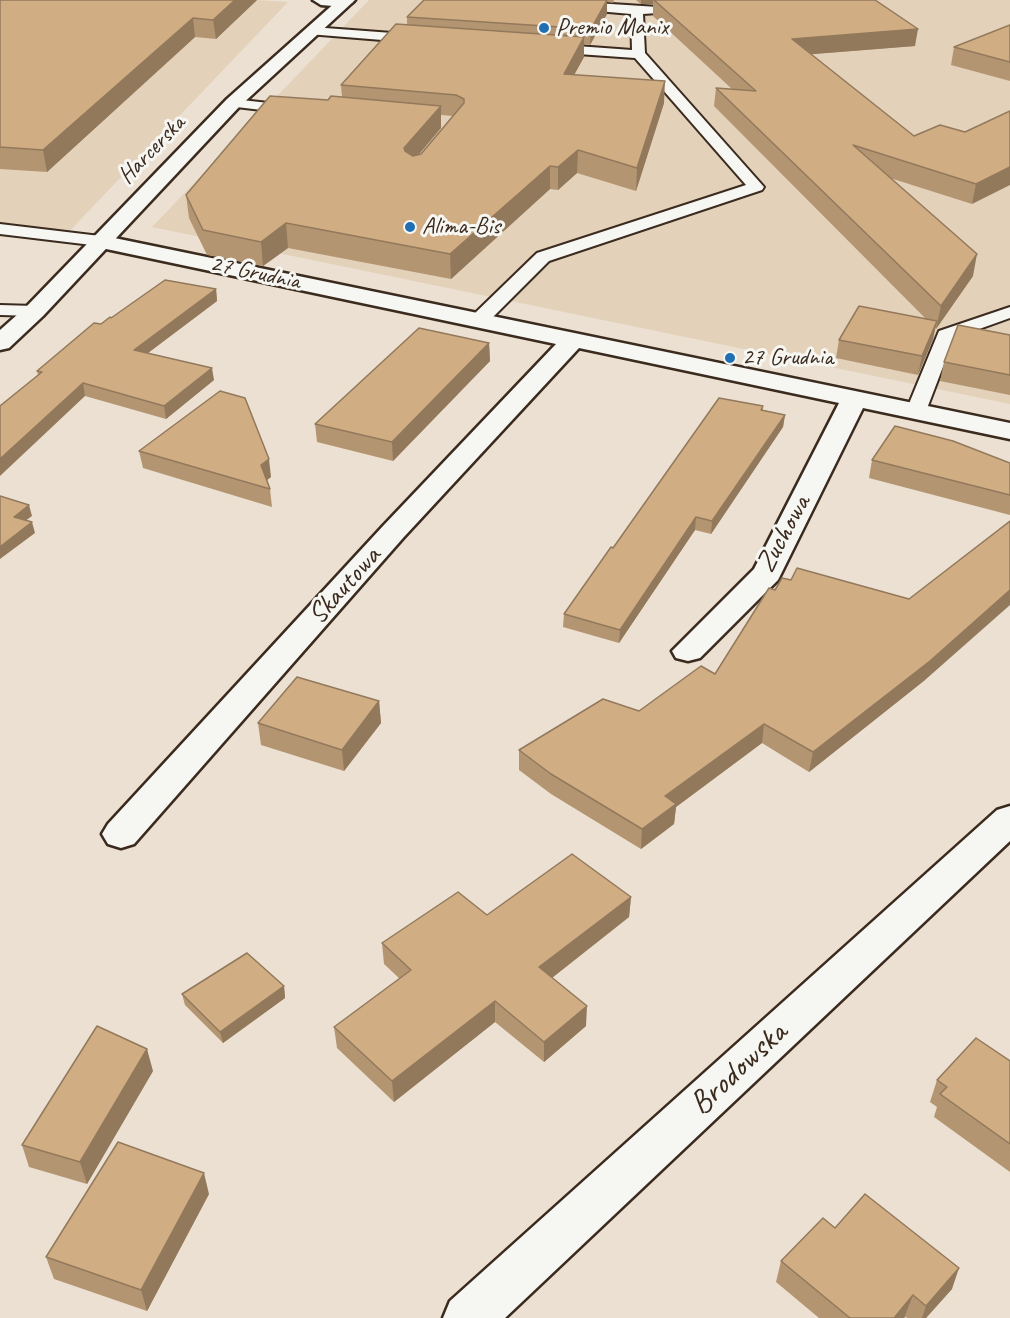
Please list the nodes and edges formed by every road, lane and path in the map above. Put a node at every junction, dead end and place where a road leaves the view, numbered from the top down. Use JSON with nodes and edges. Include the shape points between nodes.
{"nodes":[{"id":1,"x":321,"y":0,"type":"edge"},
{"id":2,"x":508,"y":0,"type":"edge"},
{"id":3,"x":346,"y":1,"type":"edge"},
{"id":4,"x":661,"y":9,"type":"edge"},
{"id":5,"x":637,"y":11,"type":"junction"},
{"id":6,"x":312,"y":32,"type":"junction"},
{"id":7,"x":430,"y":40,"type":"edge"},
{"id":8,"x":535,"y":47,"type":"edge"},
{"id":9,"x":639,"y":54,"type":"junction"},
{"id":10,"x":233,"y":103,"type":"junction"},
{"id":11,"x":307,"y":111,"type":"edge"},
{"id":12,"x":0,"y":230,"type":"edge"},
{"id":13,"x":100,"y":241,"type":"junction"},
{"id":14,"x":0,"y":310,"type":"edge"},
{"id":15,"x":35,"y":311,"type":"junction"},
{"id":16,"x":1010,"y":312,"type":"edge"},
{"id":17,"x":478,"y":321,"type":"junction"},
{"id":18,"x":573,"y":340,"type":"junction"},
{"id":19,"x":0,"y":343,"type":"edge"},
{"id":20,"x":855,"y":398,"type":"junction"},
{"id":21,"x":916,"y":411,"type":"junction"},
{"id":22,"x":1010,"y":431,"type":"edge"},
{"id":23,"x":688,"y":651,"type":"dead end"},
{"id":24,"x":1010,"y":819,"type":"edge"},
{"id":25,"x":121,"y":834,"type":"dead end"},
{"id":26,"x":468,"y":1318,"type":"edge"}],
"edges":[{"from":1,"to":3,"type":"street"},
{"from":2,"to":5,"type":"lane"},
{"from":3,"to":6,"type":"street","name":"Harcerska"},
{"from":4,"to":5,"type":"lane"},
{"from":5,"to":9,"type":"lane"},
{"from":6,"to":7,"type":"lane"},
{"from":6,"to":10,"type":"street","name":"Harcerska"},
{"from":8,"to":9,"type":"lane"},
{"from":9,"to":17,"type":"lane","via":[[756,187],[543,257]]},
{"from":10,"to":11,"type":"lane"},
{"from":10,"to":13,"type":"street","name":"Harcerska"},
{"from":12,"to":13,"type":"lane"},
{"from":13,"to":15,"type":"street","name":"Harcerska"},
{"from":13,"to":17,"type":"street","name":"27 Grudnia"},
{"from":14,"to":15,"type":"lane"},
{"from":15,"to":19,"type":"street","name":"Harcerska"},
{"from":16,"to":21,"type":"lane","via":[[946,335]]},
{"from":17,"to":18,"type":"street","name":"27 Grudnia"},
{"from":18,"to":20,"type":"street","name":"27 Grudnia"},
{"from":18,"to":25,"type":"street","name":"Skautowa","via":[[393,532]]},
{"from":20,"to":21,"type":"street","name":"27 Grudnia"},
{"from":20,"to":23,"type":"street","name":"Zuchowa","via":[[766,573]]},
{"from":21,"to":22,"type":"street","name":"27 Grudnia"},
{"from":24,"to":26,"type":"street","name":"Brodowska"}]}
